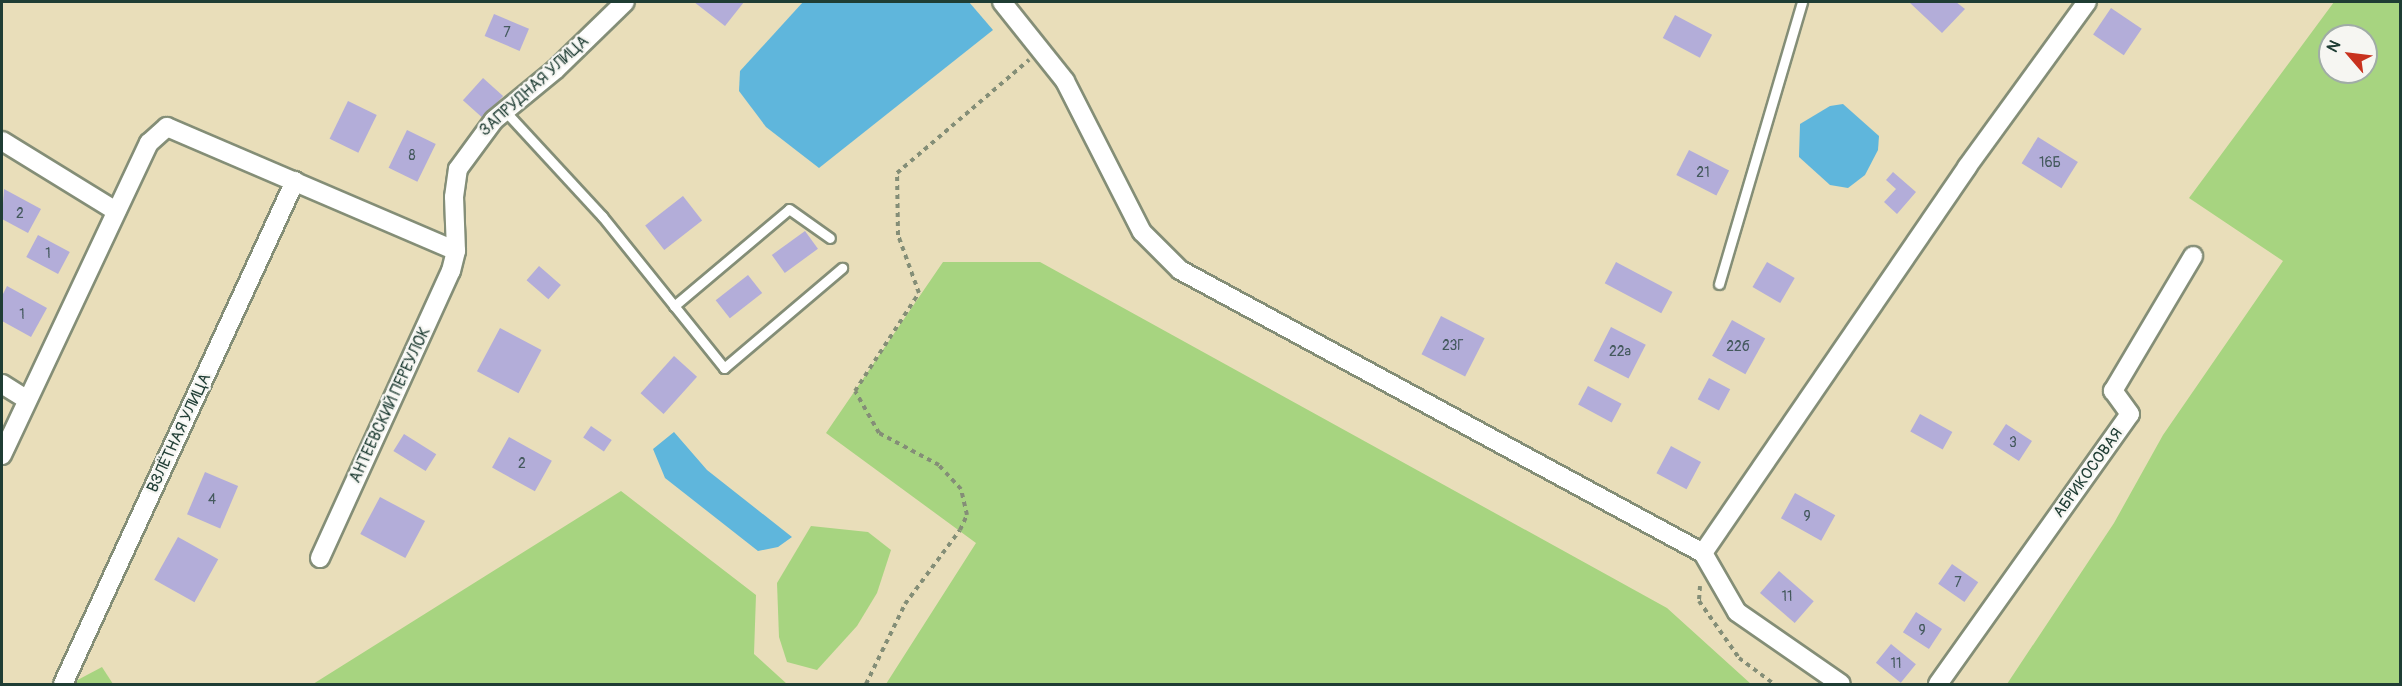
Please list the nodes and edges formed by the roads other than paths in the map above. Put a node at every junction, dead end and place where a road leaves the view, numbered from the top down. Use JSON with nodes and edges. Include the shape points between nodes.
{"nodes":[{"id":1,"x":624,"y":2,"type":"edge"},
{"id":2,"x":1002,"y":2,"type":"edge"},
{"id":3,"x":1802,"y":2,"type":"edge"},
{"id":4,"x":2087,"y":2,"type":"edge"},
{"id":5,"x":505,"y":111,"type":"junction"},
{"id":6,"x":2,"y":141,"type":"edge"},
{"id":7,"x":295,"y":181,"type":"junction"},
{"id":8,"x":116,"y":211,"type":"junction"},
{"id":9,"x":830,"y":238,"type":"dead end"},
{"id":10,"x":456,"y":251,"type":"junction"},
{"id":11,"x":2193,"y":256,"type":"dead end"},
{"id":12,"x":842,"y":268,"type":"dead end"},
{"id":13,"x":1719,"y":284,"type":"dead end"},
{"id":14,"x":674,"y":306,"type":"junction"},
{"id":15,"x":2,"y":384,"type":"edge"},
{"id":16,"x":26,"y":399,"type":"junction"},
{"id":17,"x":2,"y":455,"type":"edge"},
{"id":18,"x":1703,"y":553,"type":"junction"},
{"id":19,"x":320,"y":558,"type":"dead end"},
{"id":20,"x":63,"y":684,"type":"edge"},
{"id":21,"x":1841,"y":684,"type":"edge"},
{"id":22,"x":1938,"y":684,"type":"edge"}],
"edges":[{"from":1,"to":5,"type":"street","name":"ЗАПРУДНАЯ УЛИЦА","via":[[556,69]]},
{"from":2,"to":18,"type":"street","via":[[1065,81],[1142,232],[1180,270]]},
{"from":3,"to":13,"type":"lane"},
{"from":4,"to":18,"type":"street","via":[[1967,167]]},
{"from":5,"to":10,"type":"street","name":"ЗАПРУДНАЯ УЛИЦА","via":[[478,137],[458,169],[454,197]]},
{"from":5,"to":14,"type":"lane","via":[[602,216]]},
{"from":6,"to":8,"type":"street"},
{"from":7,"to":8,"type":"street","via":[[167,127],[149,143]]},
{"from":7,"to":10,"type":"street"},
{"from":7,"to":20,"type":"street","name":"ВЗЛЁТНАЯ УЛИЦА"},
{"from":8,"to":16,"type":"street"},
{"from":9,"to":14,"type":"lane","via":[[789,209]]},
{"from":10,"to":19,"type":"street","name":"АНТЕЕВСКИЙ ПЕРЕУЛОК","via":[[451,271]]},
{"from":11,"to":22,"type":"street","name":"АБРИКОСОВАЯ","via":[[2113,391],[2130,414]]},
{"from":12,"to":14,"type":"lane","via":[[724,368]]},
{"from":15,"to":16,"type":"street"},
{"from":16,"to":17,"type":"street"},
{"from":18,"to":21,"type":"street","via":[[1737,612]]}]}
